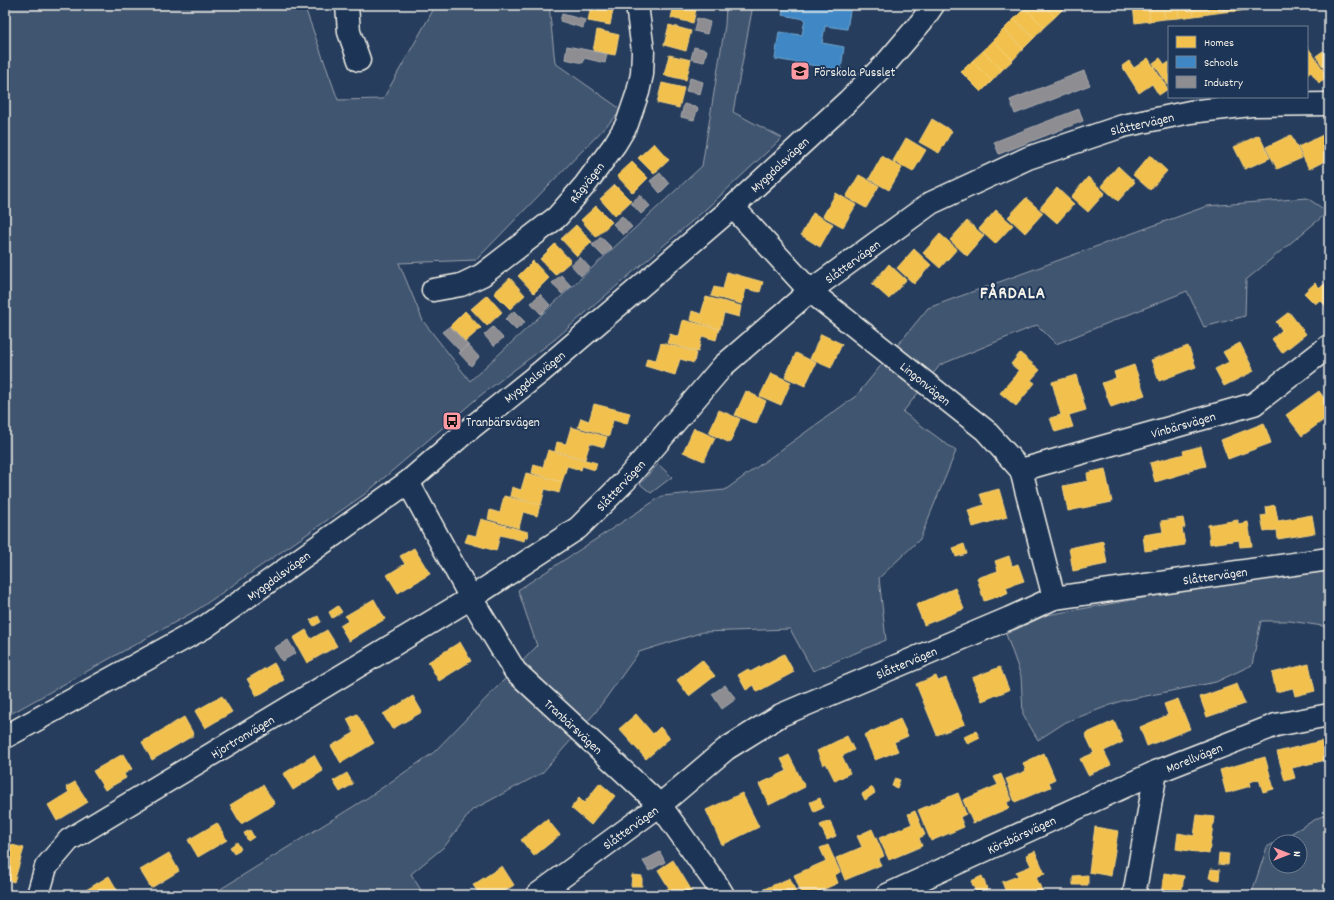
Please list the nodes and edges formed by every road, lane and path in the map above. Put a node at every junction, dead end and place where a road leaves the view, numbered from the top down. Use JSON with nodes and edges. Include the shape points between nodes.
{"nodes":[{"id":1,"x":348,"y":5,"type":"edge"},
{"id":2,"x":637,"y":5,"type":"edge"},
{"id":3,"x":933,"y":5,"type":"edge"},
{"id":4,"x":359,"y":60,"type":"dead end"},
{"id":5,"x":1329,"y":104,"type":"edge"},
{"id":6,"x":733,"y":208,"type":"junction"},
{"id":7,"x":433,"y":290,"type":"dead end"},
{"id":8,"x":810,"y":291,"type":"junction"},
{"id":9,"x":1329,"y":346,"type":"edge"},
{"id":10,"x":1021,"y":470,"type":"junction"},
{"id":11,"x":408,"y":482,"type":"junction"},
{"id":12,"x":1329,"y":559,"type":"edge"},
{"id":13,"x":471,"y":598,"type":"junction"},
{"id":14,"x":1054,"y":598,"type":"junction"},
{"id":15,"x":1329,"y":715,"type":"edge"},
{"id":16,"x":5,"y":737,"type":"edge"},
{"id":17,"x":1156,"y":772,"type":"junction"},
{"id":18,"x":660,"y":805,"type":"junction"},
{"id":19,"x":38,"y":895,"type":"edge"},
{"id":20,"x":537,"y":895,"type":"edge"},
{"id":21,"x":723,"y":895,"type":"edge"},
{"id":22,"x":887,"y":895,"type":"edge"},
{"id":23,"x":1134,"y":895,"type":"edge"}],
"edges":[{"from":1,"to":4,"type":"street","via":[[349,32]]},
{"from":2,"to":7,"type":"street","name":"Rågvägen","via":[[643,51],[638,92],[627,124],[586,185],[557,217],[482,275],[461,285]]},
{"from":3,"to":6,"type":"street","name":"Myggdalsvägen","via":[[888,62]]},
{"from":5,"to":8,"type":"street","name":"Slåttervägen","via":[[1252,105],[1190,112],[1123,126],[1028,158],[931,203]]},
{"from":6,"to":8,"type":"street","name":"Lingonvägen"},
{"from":6,"to":11,"type":"street","name":"Myggdalsvägen"},
{"from":8,"to":10,"type":"street","name":"Lingonvägen","via":[[985,430]]},
{"from":8,"to":13,"type":"street","name":"Slåttervägen","via":[[723,366],[626,481],[578,528]]},
{"from":9,"to":10,"type":"street","name":"Vinbärsvägen","via":[[1254,404]]},
{"from":10,"to":14,"type":"street","name":"Lingonvägen"},
{"from":11,"to":13,"type":"street","name":"Tranbärsvägen"},
{"from":11,"to":16,"type":"street","name":"Myggdalsvägen","via":[[205,627]]},
{"from":12,"to":14,"type":"street","name":"Slåttervägen"},
{"from":13,"to":18,"type":"street","name":"Tranbärsvägen","via":[[515,671]]},
{"from":13,"to":19,"type":"street","name":"Hjortronvägen","via":[[69,840],[46,867]]},
{"from":14,"to":18,"type":"street","name":"Slåttervägen","via":[[781,715],[726,749]]},
{"from":15,"to":17,"type":"street","name":"Morellvägen","via":[[1276,725]]},
{"from":17,"to":22,"type":"street","name":"Körsbärsvägen"},
{"from":17,"to":23,"type":"street","name":"Morellvägen"},
{"from":18,"to":20,"type":"street","name":"Slåttervägen"},
{"from":18,"to":21,"type":"street","name":"Tranbärsvägen"}]}
